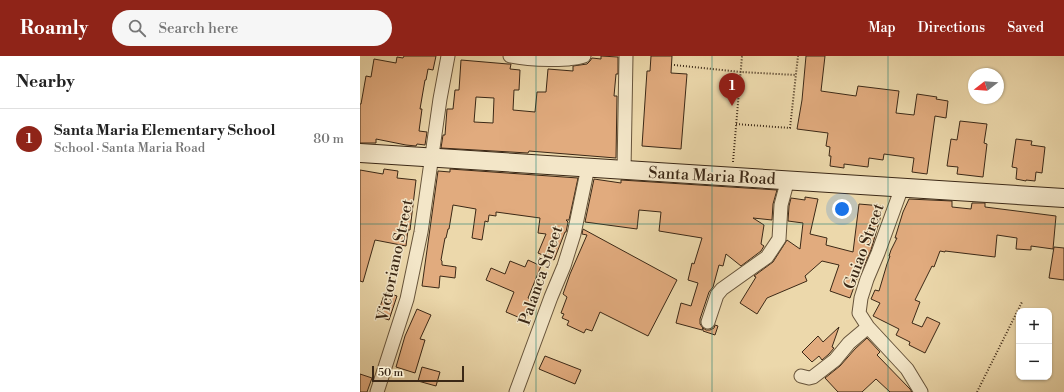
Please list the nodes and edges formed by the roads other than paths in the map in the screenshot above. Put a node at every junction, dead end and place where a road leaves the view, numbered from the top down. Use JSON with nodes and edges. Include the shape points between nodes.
{"nodes":[{"id":1,"x":448,"y":56,"type":"edge"},
{"id":2,"x":510,"y":56,"type":"edge"},
{"id":3,"x":584,"y":56,"type":"edge"},
{"id":4,"x":626,"y":56,"type":"edge"},
{"id":5,"x":360,"y":153,"type":"edge"},
{"id":6,"x":431,"y":157,"type":"junction"},
{"id":7,"x":588,"y":167,"type":"junction"},
{"id":8,"x":624,"y":170,"type":"junction"},
{"id":9,"x":788,"y":179,"type":"junction"},
{"id":10,"x":902,"y":187,"type":"junction"},
{"id":11,"x":1064,"y":198,"type":"edge"},
{"id":12,"x":708,"y":322,"type":"dead end"},
{"id":13,"x":868,"y":327,"type":"junction"},
{"id":14,"x":801,"y":376,"type":"dead end"},
{"id":15,"x":377,"y":392,"type":"edge"},
{"id":16,"x":516,"y":392,"type":"edge"},
{"id":17,"x":921,"y":392,"type":"edge"}],
"edges":[{"from":1,"to":6,"type":"street","name":"Victoriano Street"},
{"from":2,"to":3,"type":"street","via":[[552,60]]},
{"from":4,"to":8,"type":"street"},
{"from":5,"to":6,"type":"main road","name":"Santa Maria Road"},
{"from":6,"to":7,"type":"main road","name":"Santa Maria Road"},
{"from":6,"to":15,"type":"street","name":"Victoriano Street","via":[[421,232],[407,299]]},
{"from":7,"to":8,"type":"main road","name":"Santa Maria Road"},
{"from":7,"to":16,"type":"street","name":"Palanca Street","via":[[574,234],[564,266]]},
{"from":8,"to":9,"type":"main road","name":"Santa Maria Road"},
{"from":9,"to":10,"type":"main road","name":"Santa Maria Road"},
{"from":9,"to":12,"type":"street","via":[[781,205],[779,239],[767,257],[722,289],[717,295]]},
{"from":10,"to":11,"type":"main road","name":"Santa Maria Road"},
{"from":10,"to":13,"type":"street","name":"Guiao Street","via":[[861,298],[859,312]]},
{"from":13,"to":14,"type":"street","via":[[849,343],[835,360],[813,377]]},
{"from":13,"to":17,"type":"street","name":"Guiao Street","via":[[907,369]]}]}
